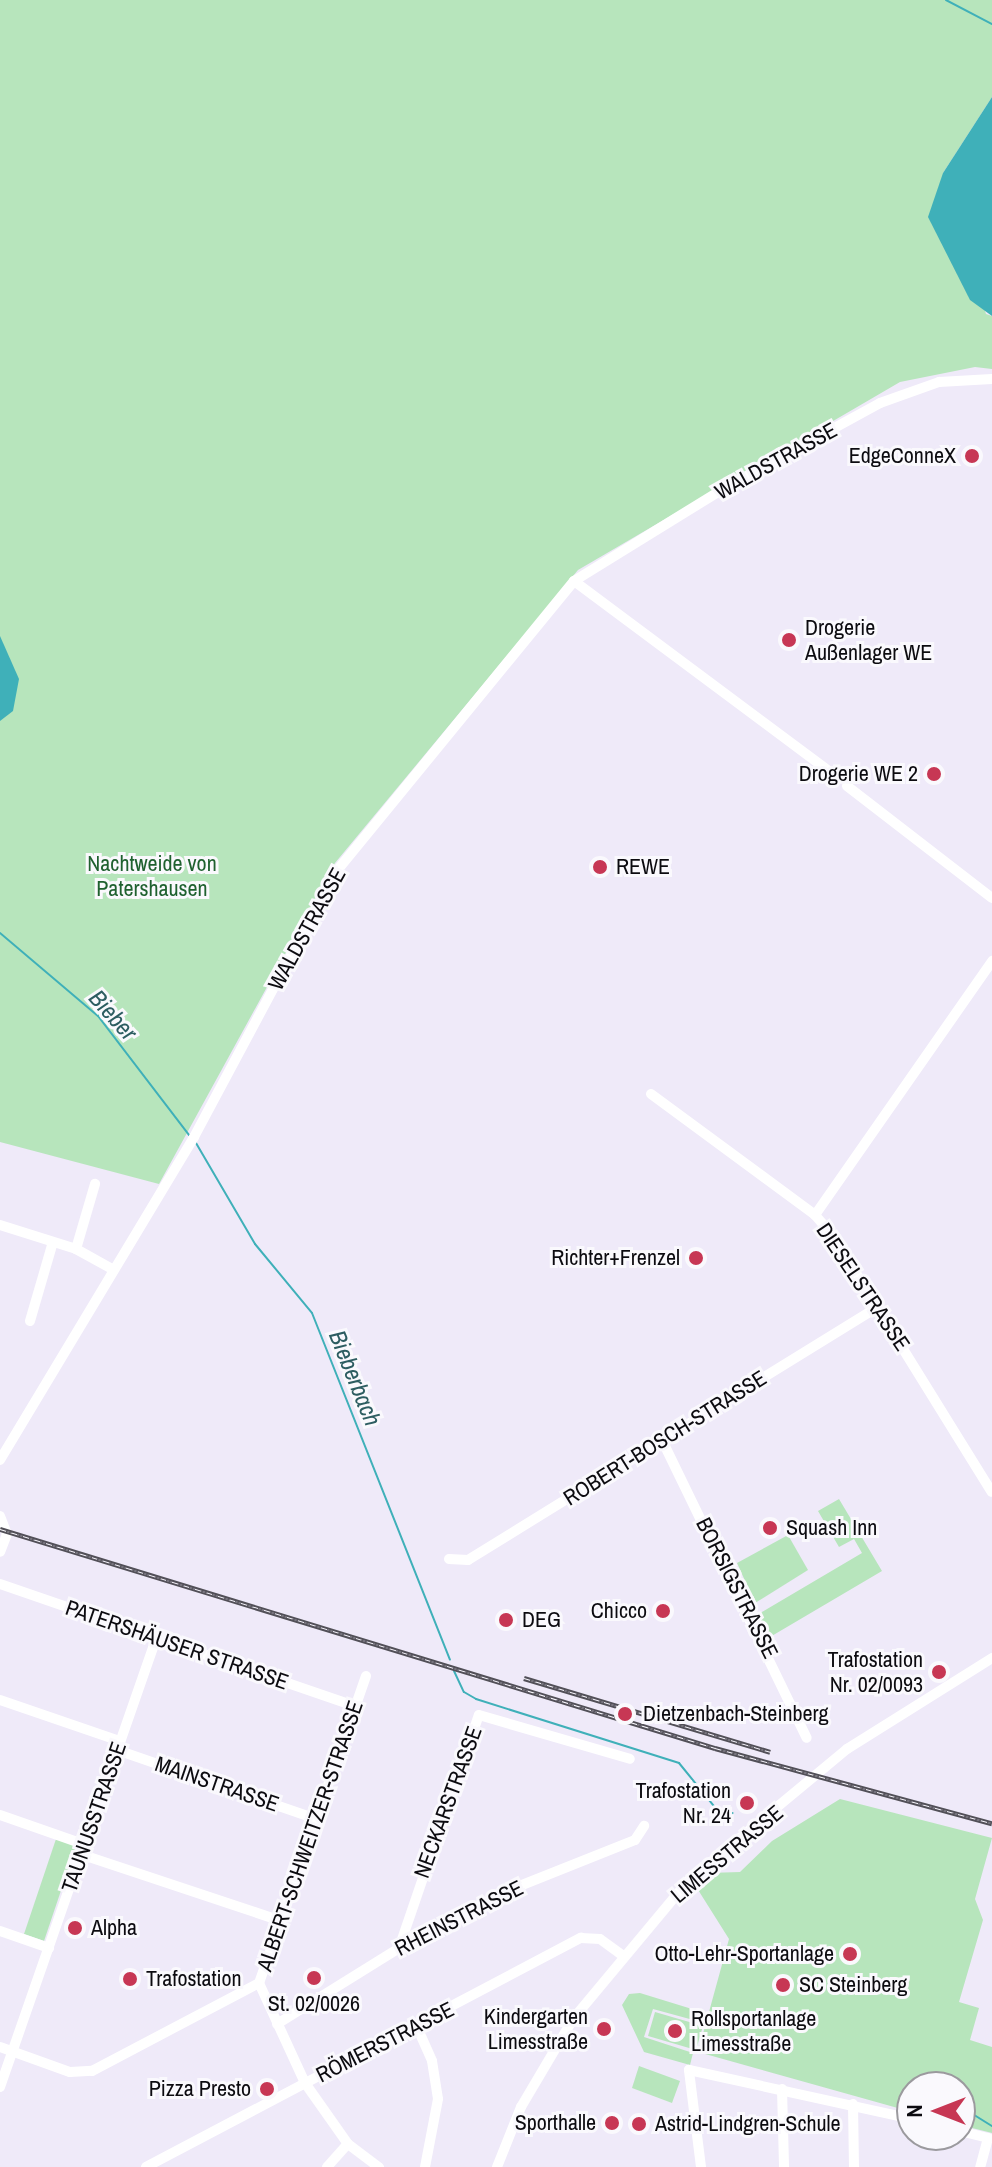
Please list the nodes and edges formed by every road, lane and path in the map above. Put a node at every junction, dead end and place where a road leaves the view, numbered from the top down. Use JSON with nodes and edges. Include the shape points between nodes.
{"nodes":[{"id":1,"x":992,"y":379,"type":"edge"},
{"id":2,"x":574,"y":581,"type":"junction"},
{"id":3,"x":830,"y":772,"type":"dead end"},
{"id":4,"x":847,"y":786,"type":"dead end"},
{"id":5,"x":992,"y":898,"type":"edge"},
{"id":6,"x":992,"y":961,"type":"edge"},
{"id":7,"x":651,"y":1094,"type":"dead end"},
{"id":8,"x":95,"y":1184,"type":"dead end"},
{"id":9,"x":815,"y":1215,"type":"junction"},
{"id":10,"x":0,"y":1225,"type":"edge"},
{"id":11,"x":53,"y":1242,"type":"junction"},
{"id":12,"x":76,"y":1249,"type":"junction"},
{"id":13,"x":114,"y":1270,"type":"junction"},
{"id":14,"x":879,"y":1306,"type":"junction"},
{"id":15,"x":30,"y":1321,"type":"dead end"},
{"id":16,"x":662,"y":1440,"type":"junction"},
{"id":17,"x":0,"y":1460,"type":"edge"},
{"id":18,"x":992,"y":1492,"type":"edge"},
{"id":19,"x":0,"y":1516,"type":"edge"},
{"id":20,"x":0,"y":1552,"type":"edge"},
{"id":21,"x":449,"y":1559,"type":"dead end"},
{"id":22,"x":0,"y":1584,"type":"edge"},
{"id":23,"x":156,"y":1638,"type":"junction"},
{"id":24,"x":992,"y":1658,"type":"edge"},
{"id":25,"x":366,"y":1676,"type":"dead end"},
{"id":26,"x":0,"y":1700,"type":"edge"},
{"id":27,"x":355,"y":1706,"type":"junction"},
{"id":28,"x":807,"y":1738,"type":"dead end"},
{"id":29,"x":118,"y":1745,"type":"junction"},
{"id":30,"x":630,"y":1759,"type":"dead end"},
{"id":31,"x":0,"y":1815,"type":"edge"},
{"id":32,"x":316,"y":1819,"type":"junction"},
{"id":33,"x":644,"y":1826,"type":"dead end"},
{"id":34,"x":82,"y":1849,"type":"junction"},
{"id":35,"x":281,"y":1921,"type":"junction"},
{"id":36,"x":0,"y":1931,"type":"edge"},
{"id":37,"x":49,"y":1948,"type":"junction"},
{"id":38,"x":399,"y":1948,"type":"junction"},
{"id":39,"x":622,"y":1955,"type":"junction"},
{"id":40,"x":259,"y":1983,"type":"junction"},
{"id":41,"x":277,"y":2024,"type":"junction"},
{"id":42,"x":417,"y":2027,"type":"junction"},
{"id":43,"x":0,"y":2047,"type":"edge"},
{"id":44,"x":12,"y":2051,"type":"junction"},
{"id":45,"x":305,"y":2083,"type":"junction"},
{"id":46,"x":0,"y":2087,"type":"edge"},
{"id":47,"x":782,"y":2089,"type":"junction"},
{"id":48,"x":853,"y":2104,"type":"junction"},
{"id":49,"x":896,"y":2115,"type":"edge"},
{"id":50,"x":976,"y":2135,"type":"edge"},
{"id":51,"x":348,"y":2144,"type":"junction"},
{"id":52,"x":146,"y":2167,"type":"edge"},
{"id":53,"x":327,"y":2167,"type":"edge"},
{"id":54,"x":379,"y":2167,"type":"edge"},
{"id":55,"x":425,"y":2167,"type":"edge"},
{"id":56,"x":497,"y":2167,"type":"edge"},
{"id":57,"x":701,"y":2167,"type":"edge"},
{"id":58,"x":784,"y":2167,"type":"edge"},
{"id":59,"x":854,"y":2167,"type":"edge"},
{"id":60,"x":980,"y":2167,"type":"edge"}],
"edges":[{"from":1,"to":2,"type":"street","name":"WALDSTRASSE","via":[[939,382],[880,403],[728,486]]},
{"from":2,"to":3,"type":"street"},
{"from":2,"to":13,"type":"street","name":"WALDSTRASSE","via":[[335,873],[192,1140]]},
{"from":4,"to":5,"type":"street"},
{"from":6,"to":9,"type":"street"},
{"from":7,"to":9,"type":"street","name":"DIESELSTRASSE"},
{"from":8,"to":12,"type":"street"},
{"from":9,"to":14,"type":"street","name":"DIESELSTRASSE"},
{"from":10,"to":11,"type":"street"},
{"from":11,"to":12,"type":"street"},
{"from":11,"to":15,"type":"street"},
{"from":12,"to":13,"type":"street"},
{"from":13,"to":17,"type":"street","name":"WALDSTRASSE"},
{"from":14,"to":16,"type":"street","name":"ROBERT-BOSCH-STRASSE"},
{"from":14,"to":18,"type":"street","name":"DIESELSTRASSE"},
{"from":16,"to":21,"type":"street","name":"ROBERT-BOSCH-STRASSE","via":[[468,1560]]},
{"from":16,"to":28,"type":"street","name":"BORSIGSTRASSE"},
{"from":19,"to":20,"type":"street","via":[[7,1534]]},
{"from":22,"to":23,"type":"street","name":"PATERSHÄUSER STRASSE"},
{"from":23,"to":27,"type":"street","name":"PATERSHÄUSER STRASSE"},
{"from":23,"to":29,"type":"street","name":"TAUNUSSTRASSE"},
{"from":24,"to":39,"type":"street","name":"LIMESSTRASSE","via":[[847,1749],[688,1881]]},
{"from":25,"to":27,"type":"street","name":"ALBERT-SCHWEITZER-STRASSE"},
{"from":26,"to":29,"type":"street","name":"MAINSTRASSE"},
{"from":27,"to":32,"type":"street","name":"ALBERT-SCHWEITZER-STRASSE"},
{"from":29,"to":32,"type":"street","name":"MAINSTRASSE"},
{"from":29,"to":34,"type":"street","name":"TAUNUSSTRASSE"},
{"from":30,"to":38,"type":"street","name":"NECKARSTRASSE","via":[[479,1715]]},
{"from":31,"to":34,"type":"street"},
{"from":32,"to":35,"type":"street","name":"ALBERT-SCHWEITZER-STRASSE"},
{"from":33,"to":38,"type":"street","name":"RHEINSTRASSE","via":[[635,1840],[512,1889]]},
{"from":34,"to":35,"type":"street"},
{"from":34,"to":37,"type":"street","name":"TAUNUSSTRASSE"},
{"from":35,"to":40,"type":"street","name":"ALBERT-SCHWEITZER-STRASSE"},
{"from":36,"to":37,"type":"street"},
{"from":37,"to":44,"type":"street","name":"TAUNUSSTRASSE"},
{"from":38,"to":41,"type":"street","name":"RHEINSTRASSE"},
{"from":39,"to":42,"type":"street","name":"RÖMERSTRASSE","via":[[600,1939],[581,1938]]},
{"from":39,"to":56,"type":"street","name":"LIMESSTRASSE","via":[[547,2062],[512,2125]]},
{"from":40,"to":41,"type":"street","name":"ALBERT-SCHWEITZER-STRASSE"},
{"from":40,"to":44,"type":"street","via":[[92,2071],[70,2072]]},
{"from":41,"to":45,"type":"street","name":"ALBERT-SCHWEITZER-STRASSE"},
{"from":42,"to":45,"type":"street","name":"RÖMERSTRASSE"},
{"from":42,"to":55,"type":"street","via":[[432,2061],[438,2099]]},
{"from":43,"to":44,"type":"street"},
{"from":44,"to":46,"type":"street","name":"TAUNUSSTRASSE"},
{"from":45,"to":51,"type":"street","name":"ALBERT-SCHWEITZER-STRASSE"},
{"from":45,"to":52,"type":"street","name":"RÖMERSTRASSE"},
{"from":47,"to":48,"type":"street"},
{"from":47,"to":57,"type":"street","via":[[689,2070]]},
{"from":47,"to":58,"type":"street"},
{"from":48,"to":49,"type":"street"},
{"from":48,"to":59,"type":"street"},
{"from":50,"to":60,"type":"street","via":[[988,2138]]},
{"from":51,"to":53,"type":"street"},
{"from":51,"to":54,"type":"street","name":"ALBERT-SCHWEITZER-STRASSE"}]}
